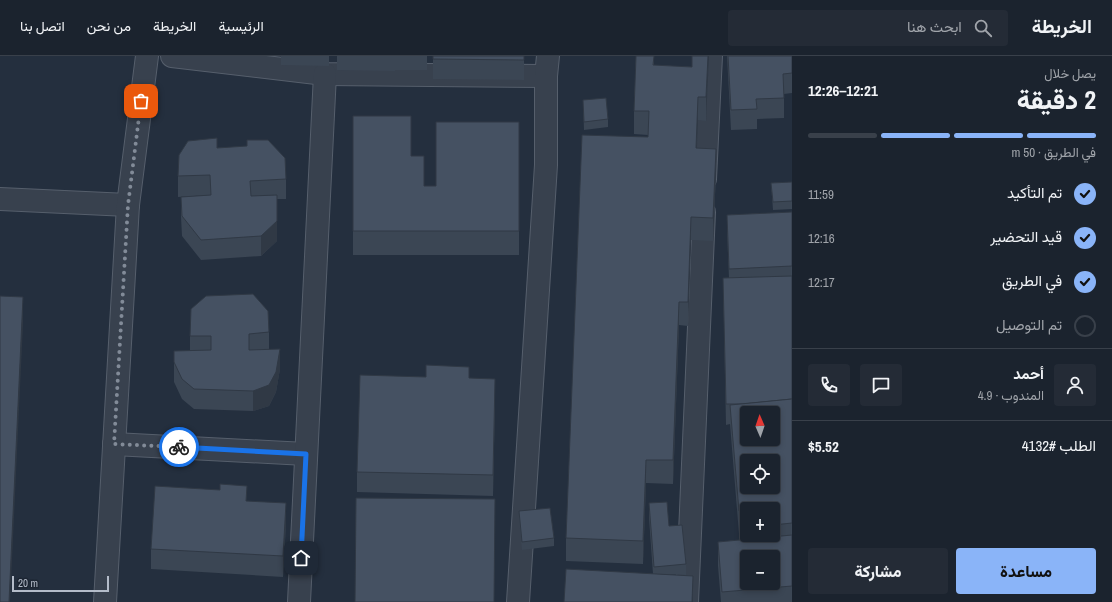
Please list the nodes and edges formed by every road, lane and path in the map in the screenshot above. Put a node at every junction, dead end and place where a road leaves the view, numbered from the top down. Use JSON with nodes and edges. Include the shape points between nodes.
{"nodes":[{"id":1,"x":147,"y":56,"type":"edge"},
{"id":2,"x":172,"y":56,"type":"edge"},
{"id":3,"x":711,"y":56,"type":"edge"},
{"id":4,"x":547,"y":66,"type":"edge"},
{"id":5,"x":325,"y":74,"type":"junction"},
{"id":6,"x":0,"y":199,"type":"edge"},
{"id":7,"x":128,"y":205,"type":"junction"},
{"id":8,"x":114,"y":444,"type":"junction"},
{"id":9,"x":306,"y":454,"type":"junction"},
{"id":10,"x":105,"y":602,"type":"edge"},
{"id":11,"x":299,"y":602,"type":"edge"},
{"id":12,"x":518,"y":602,"type":"edge"},
{"id":13,"x":687,"y":602,"type":"edge"}],
"edges":[{"from":1,"to":7,"type":"street"},
{"from":2,"to":5,"type":"street"},
{"from":3,"to":13,"type":"street"},
{"from":4,"to":5,"type":"street"},
{"from":4,"to":12,"type":"street","via":[[546,165]]},
{"from":5,"to":9,"type":"street"},
{"from":6,"to":7,"type":"street"},
{"from":7,"to":8,"type":"street"},
{"from":8,"to":9,"type":"street"},
{"from":8,"to":10,"type":"street"},
{"from":9,"to":11,"type":"street"}]}
